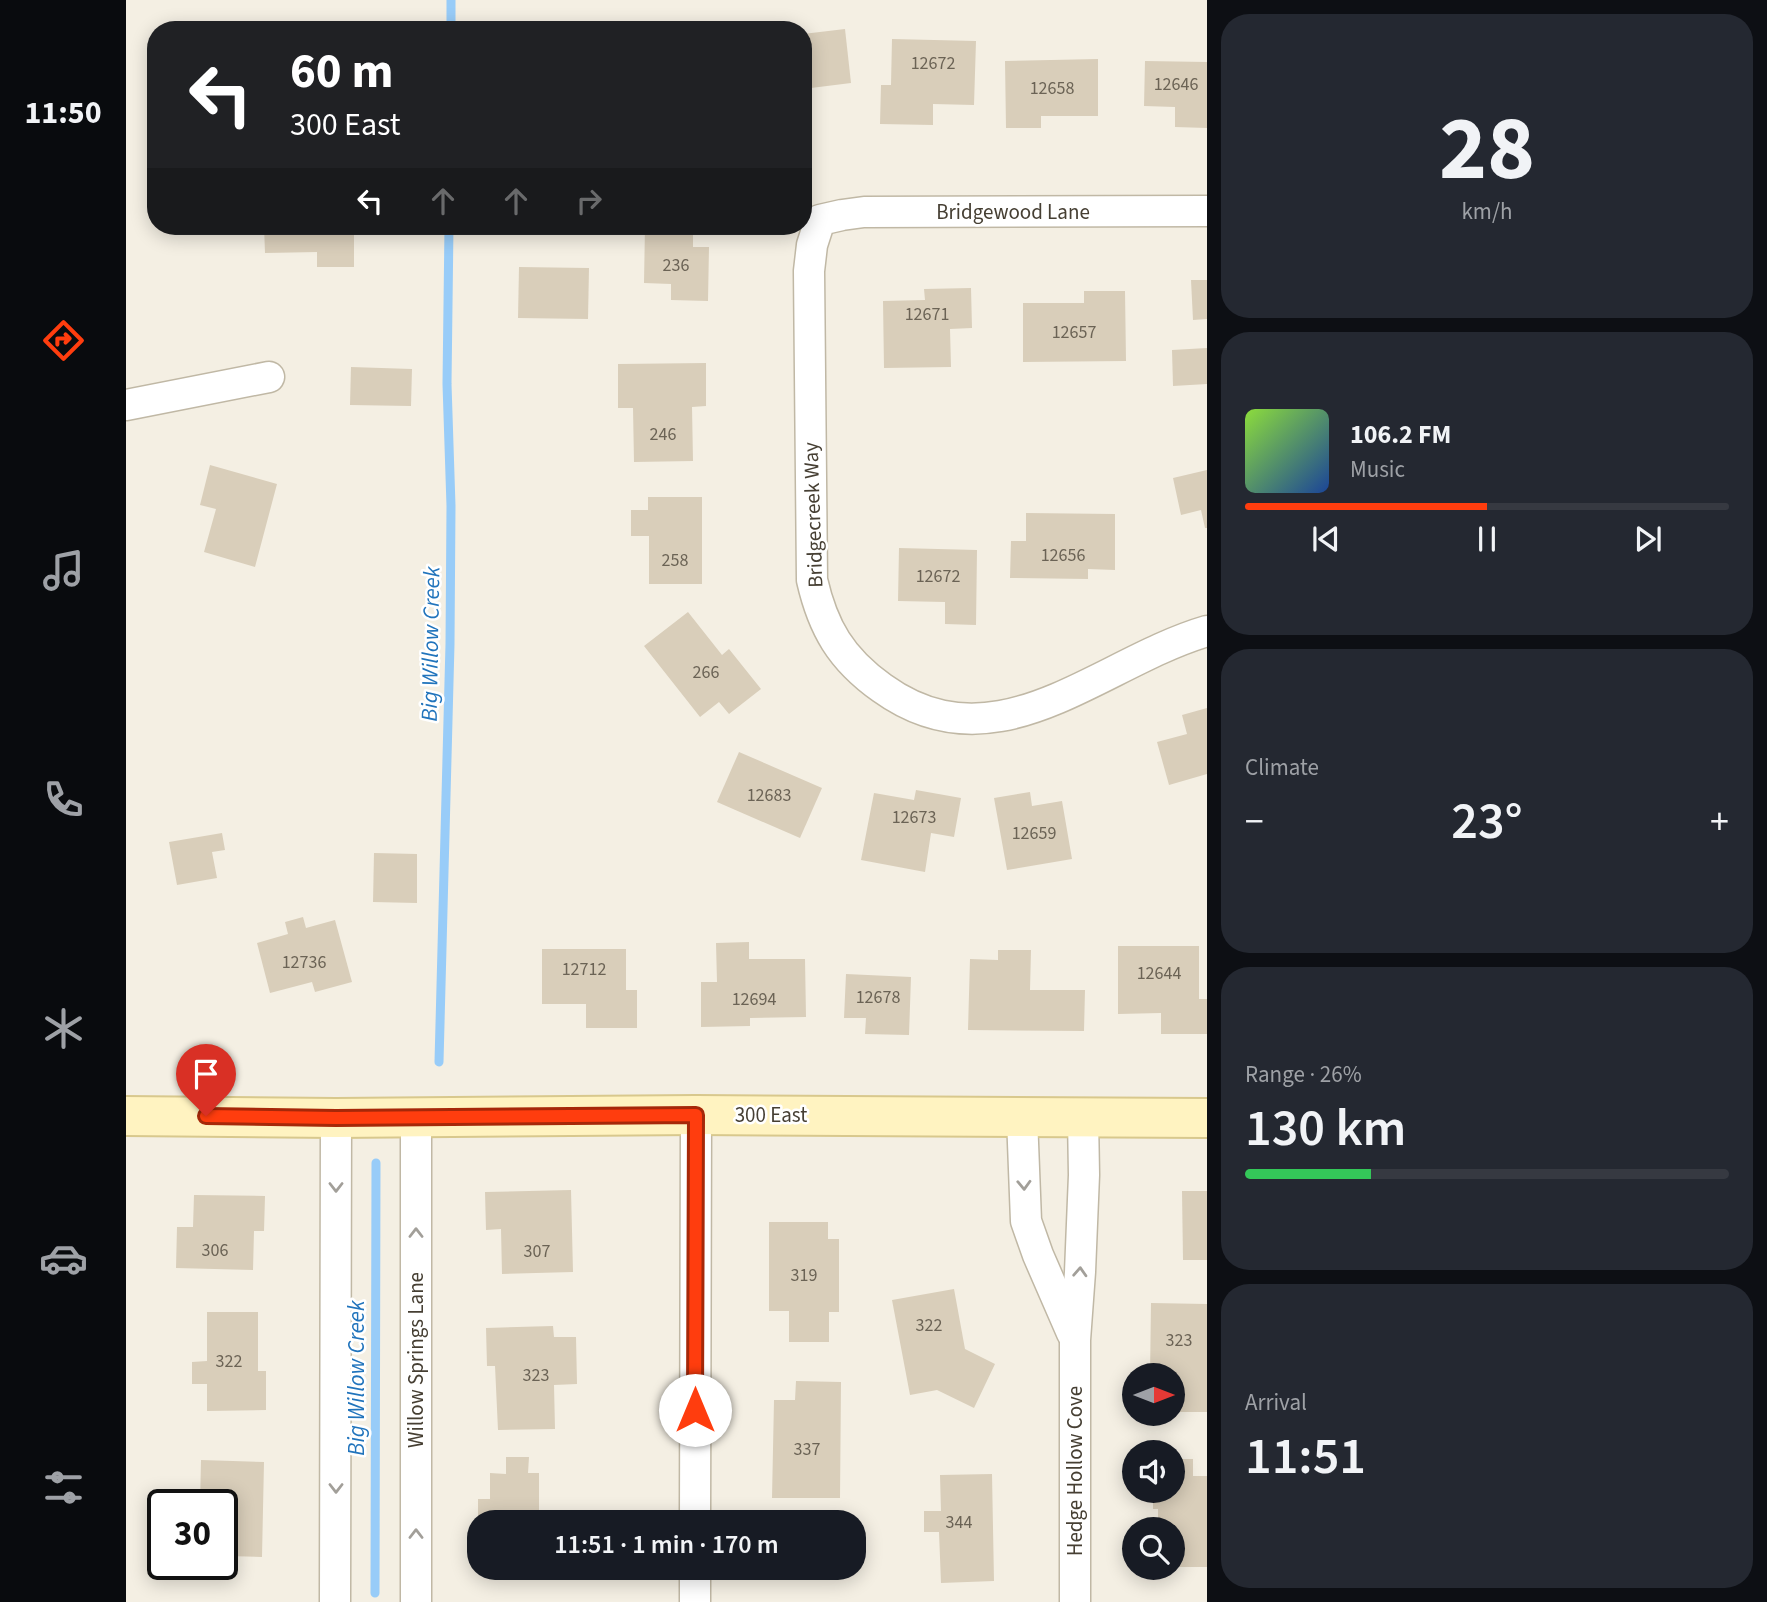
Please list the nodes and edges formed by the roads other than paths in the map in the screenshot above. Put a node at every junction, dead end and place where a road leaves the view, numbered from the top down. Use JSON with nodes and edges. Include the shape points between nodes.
{"nodes":[{"id":1,"x":1207,"y":211,"type":"edge"},
{"id":2,"x":820,"y":220,"type":"joint"},
{"id":3,"x":269,"y":377,"type":"dead end"},
{"id":4,"x":126,"y":405,"type":"edge"},
{"id":5,"x":1207,"y":631,"type":"edge"},
{"id":6,"x":696,"y":1115,"type":"junction"},
{"id":7,"x":126,"y":1116,"type":"edge"},
{"id":8,"x":416,"y":1117,"type":"junction"},
{"id":9,"x":1022,"y":1117,"type":"junction"},
{"id":10,"x":1083,"y":1117,"type":"junction"},
{"id":11,"x":336,"y":1118,"type":"junction"},
{"id":12,"x":1207,"y":1118,"type":"edge"},
{"id":13,"x":1075,"y":1340,"type":"junction"},
{"id":14,"x":695,"y":1510,"type":"edge"},
{"id":15,"x":695,"y":1580,"type":"edge"},
{"id":16,"x":335,"y":1602,"type":"edge"},
{"id":17,"x":416,"y":1602,"type":"edge"},
{"id":18,"x":695,"y":1602,"type":"edge"},
{"id":19,"x":1075,"y":1602,"type":"edge"}],
"edges":[{"from":1,"to":2,"type":"street","name":"Bridgewood Lane","via":[[864,212]]},
{"from":2,"to":5,"type":"street","name":"Bridgecreek Way","via":[[811,245],[809,271],[811,580],[828,630],[842,653],[866,678],[924,711],[957,719],[993,719],[1060,698],[1164,646]]},
{"from":3,"to":4,"type":"street"},
{"from":6,"to":8,"type":"main road","name":"300 East"},
{"from":6,"to":9,"type":"main road","name":"300 East"},
{"from":6,"to":14,"type":"street"},
{"from":7,"to":11,"type":"main road","name":"300 East"},
{"from":8,"to":11,"type":"main road","name":"300 East"},
{"from":17,"to":8,"type":"street","name":"Willow Springs Lane","one_way":true},
{"from":9,"to":10,"type":"main road","name":"300 East"},
{"from":9,"to":13,"type":"street","name":"Hedge Hollow Cove","one_way":true,"via":[[1027,1221]]},
{"from":10,"to":12,"type":"main road","name":"300 East"},
{"from":13,"to":10,"type":"street","name":"Hedge Hollow Cove","one_way":true},
{"from":11,"to":16,"type":"street","one_way":true},
{"from":13,"to":19,"type":"street","name":"Hedge Hollow Cove"},
{"from":15,"to":18,"type":"street"}]}
